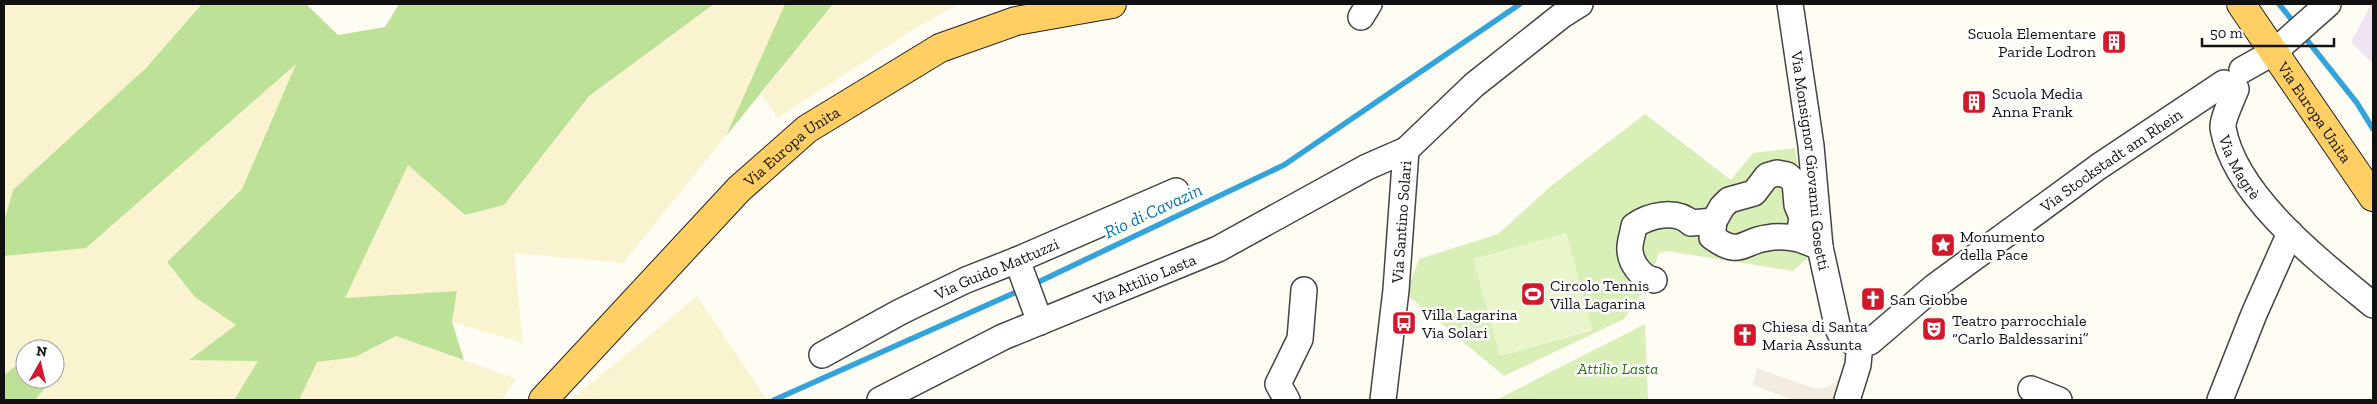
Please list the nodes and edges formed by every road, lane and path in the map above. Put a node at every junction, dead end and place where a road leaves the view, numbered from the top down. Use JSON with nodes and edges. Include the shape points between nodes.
{"nodes":[{"id":1,"x":1112,"y":4,"type":"edge"},
{"id":2,"x":1580,"y":4,"type":"edge"},
{"id":3,"x":1790,"y":4,"type":"edge"},
{"id":4,"x":2241,"y":4,"type":"edge"},
{"id":5,"x":2328,"y":4,"type":"edge"},
{"id":6,"x":2274,"y":52,"type":"junction"},
{"id":7,"x":2234,"y":81,"type":"junction"},
{"id":8,"x":1406,"y":150,"type":"junction"},
{"id":9,"x":1176,"y":191,"type":"dead end"},
{"id":10,"x":2373,"y":197,"type":"edge"},
{"id":11,"x":1714,"y":221,"type":"junction"},
{"id":12,"x":2290,"y":233,"type":"junction"},
{"id":13,"x":1810,"y":243,"type":"junction"},
{"id":14,"x":1017,"y":260,"type":"junction"},
{"id":15,"x":1654,"y":280,"type":"dead end"},
{"id":16,"x":1304,"y":290,"type":"dead end"},
{"id":17,"x":2373,"y":305,"type":"edge"},
{"id":18,"x":1040,"y":322,"type":"junction"},
{"id":19,"x":1860,"y":343,"type":"junction"},
{"id":20,"x":822,"y":355,"type":"dead end"},
{"id":21,"x":2031,"y":389,"type":"dead end"},
{"id":22,"x":543,"y":400,"type":"edge"},
{"id":23,"x":880,"y":400,"type":"edge"},
{"id":24,"x":1287,"y":400,"type":"edge"},
{"id":25,"x":1383,"y":400,"type":"edge"},
{"id":26,"x":1847,"y":400,"type":"edge"},
{"id":27,"x":2059,"y":400,"type":"edge"},
{"id":28,"x":2220,"y":400,"type":"edge"}],
"edges":[{"from":1,"to":22,"type":"main road","name":"Via Europa Unita","via":[[1016,21],[940,48],[807,129],[739,189]]},
{"from":2,"to":8,"type":"street","name":"Via Santino Solari","via":[[1474,85]]},
{"from":3,"to":13,"type":"street","name":"Via Monsignor Giovanni Gosetti","via":[[1811,146]]},
{"from":4,"to":6,"type":"main road","name":"Via Europa Unita"},
{"from":5,"to":6,"type":"street","name":"Via Stockstadt am Rhein"},
{"from":6,"to":7,"type":"street","name":"Via Stockstadt am Rhein"},
{"from":6,"to":10,"type":"main road","name":"Via Europa Unita"},
{"from":7,"to":12,"type":"street","name":"Via Magrè","via":[[2222,126],[2232,156],[2249,185]]},
{"from":7,"to":19,"type":"street","name":"Via Stockstadt am Rhein","via":[[2098,167],[1905,310],[1870,342]]},
{"from":8,"to":18,"type":"street","name":"Via Attilio Lasta","via":[[1367,167],[1218,248]]},
{"from":8,"to":25,"type":"street","name":"Via Santino Solari","via":[[1396,290]]},
{"from":9,"to":14,"type":"street","name":"Via Guido Mattuzzi"},
{"from":11,"to":13,"type":"street","via":[[1712,237],[1735,248],[1767,238]]},
{"from":11,"to":13,"type":"street","via":[[1729,200],[1754,193],[1767,176],[1777,173],[1788,175],[1795,182],[1797,205]]},
{"from":11,"to":15,"type":"street","via":[[1691,223],[1672,214],[1640,221],[1634,226],[1632,256],[1638,272]]},
{"from":12,"to":17,"type":"street","name":"Via Magrè"},
{"from":12,"to":28,"type":"street"},
{"from":13,"to":19,"type":"street","name":"Via Monsignor Giovanni Gosetti","via":[[1841,335]]},
{"from":14,"to":18,"type":"street"},
{"from":14,"to":20,"type":"street","name":"Via Guido Mattuzzi","via":[[900,312]]},
{"from":16,"to":24,"type":"street","via":[[1300,339],[1278,384]]},
{"from":18,"to":23,"type":"street","name":"Via Attilio Lasta","via":[[1003,337]]},
{"from":19,"to":26,"type":"street","via":[[1858,365]]},
{"from":21,"to":27,"type":"street"}]}
